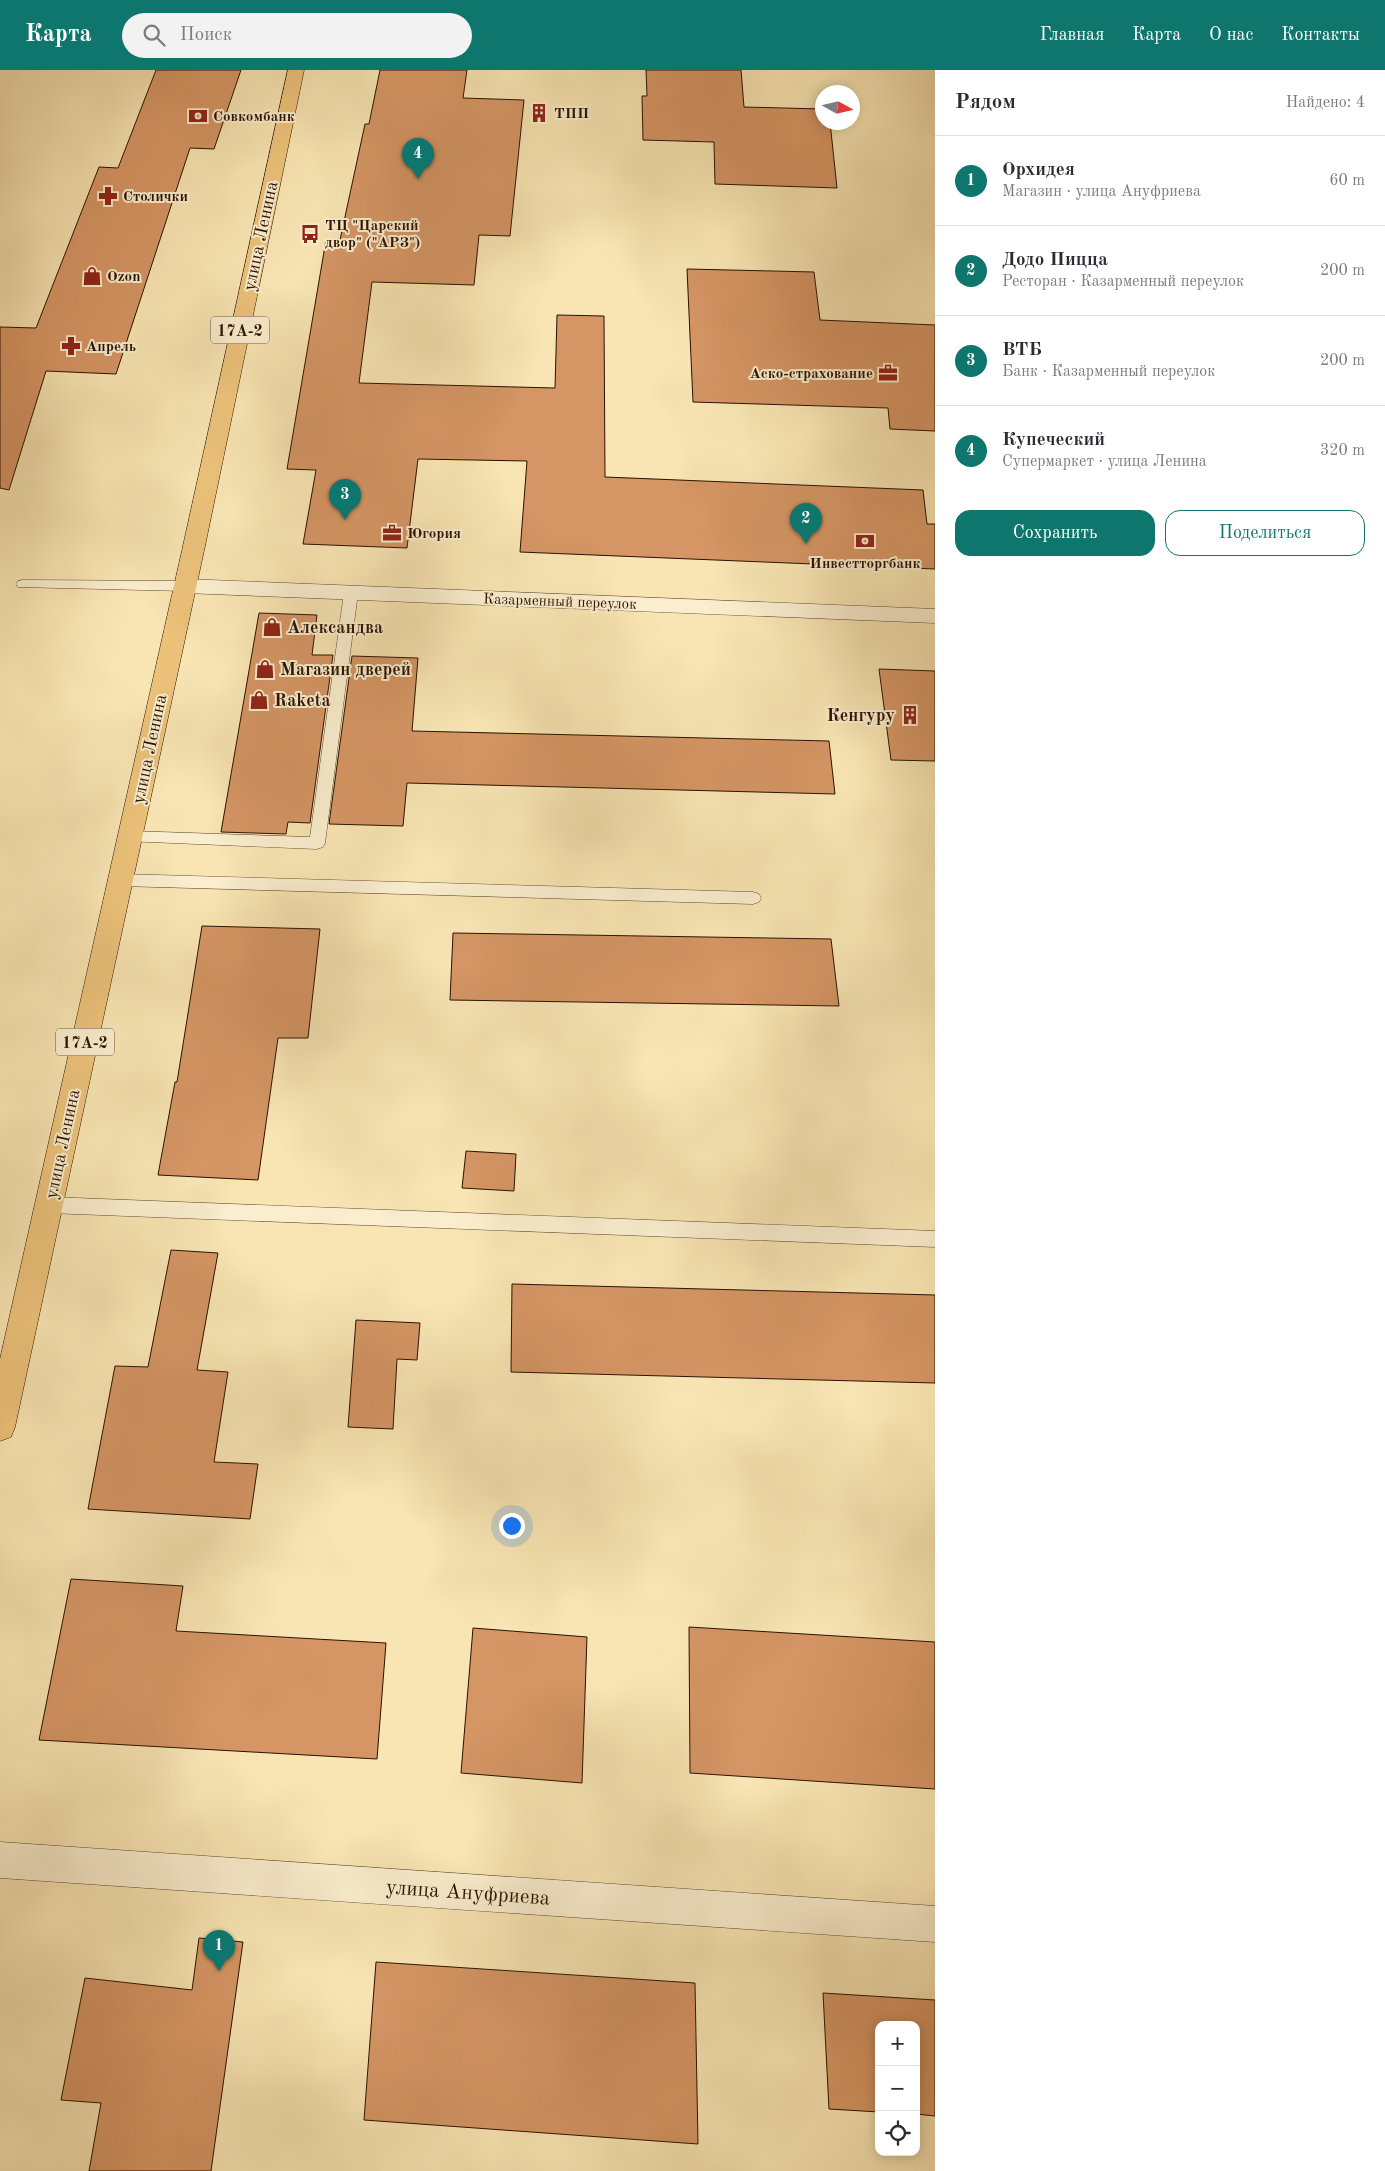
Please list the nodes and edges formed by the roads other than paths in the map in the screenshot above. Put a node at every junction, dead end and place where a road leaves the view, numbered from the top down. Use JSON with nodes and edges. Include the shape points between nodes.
{"nodes":[{"id":1,"x":296,"y":70,"type":"edge"},
{"id":2,"x":23,"y":584,"type":"dead end"},
{"id":3,"x":185,"y":586,"type":"junction"},
{"id":4,"x":351,"y":593,"type":"junction"},
{"id":5,"x":935,"y":616,"type":"edge"},
{"id":6,"x":130,"y":837,"type":"junction"},
{"id":7,"x":120,"y":880,"type":"junction"},
{"id":8,"x":753,"y":898,"type":"dead end"},
{"id":9,"x":49,"y":1205,"type":"junction"},
{"id":10,"x":935,"y":1238,"type":"edge"},
{"id":11,"x":1,"y":1421,"type":"edge"},
{"id":12,"x":0,"y":1860,"type":"edge"},
{"id":13,"x":935,"y":1924,"type":"edge"}],
"edges":[{"from":1,"to":3,"type":"main road","name":"улица Ленина","number":"17А-2"},
{"from":2,"to":3,"type":"lane"},
{"from":3,"to":4,"type":"street","name":"Казарменный переулок"},
{"from":3,"to":6,"type":"main road","name":"улица Ленина","number":"17А-2"},
{"from":4,"to":5,"type":"street","name":"Казарменный переулок"},
{"from":4,"to":6,"type":"lane","via":[[317,843]]},
{"from":6,"to":7,"type":"main road","name":"улица Ленина","number":"17А-2"},
{"from":7,"to":8,"type":"lane"},
{"from":7,"to":9,"type":"main road","name":"улица Ленина","number":"17А-2"},
{"from":9,"to":10,"type":"lane"},
{"from":9,"to":11,"type":"main road","name":"улица Ленина","number":"17А-2"},
{"from":12,"to":13,"type":"street","name":"улица Ануфриева"}]}
